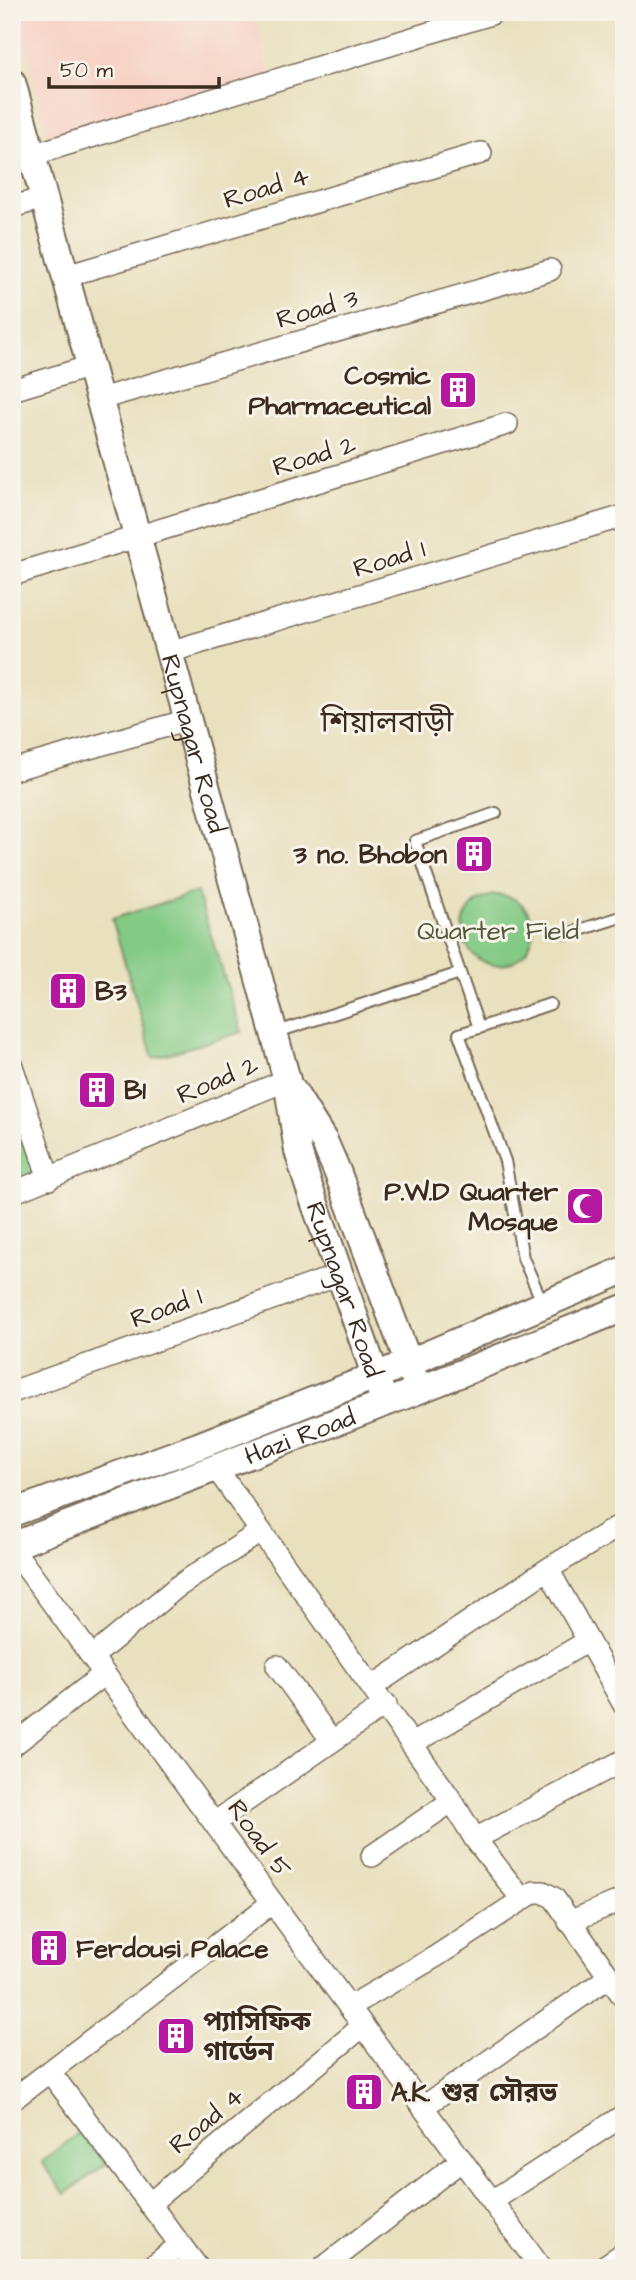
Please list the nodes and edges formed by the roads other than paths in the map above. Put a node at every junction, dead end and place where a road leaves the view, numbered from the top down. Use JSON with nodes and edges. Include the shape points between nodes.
{"nodes":[{"id":1,"x":491,"y":15,"type":"dead end"},
{"id":2,"x":12,"y":82,"type":"edge"},
{"id":3,"x":481,"y":153,"type":"dead end"},
{"id":4,"x":32,"y":155,"type":"junction"},
{"id":5,"x":44,"y":198,"type":"junction"},
{"id":6,"x":12,"y":207,"type":"edge"},
{"id":7,"x":550,"y":270,"type":"dead end"},
{"id":8,"x":66,"y":276,"type":"junction"},
{"id":9,"x":91,"y":366,"type":"junction"},
{"id":10,"x":12,"y":390,"type":"edge"},
{"id":11,"x":100,"y":399,"type":"junction"},
{"id":12,"x":507,"y":424,"type":"dead end"},
{"id":13,"x":624,"y":516,"type":"edge"},
{"id":14,"x":138,"y":539,"type":"junction"},
{"id":15,"x":12,"y":575,"type":"edge"},
{"id":16,"x":169,"y":653,"type":"junction"},
{"id":17,"x":188,"y":720,"type":"junction"},
{"id":18,"x":12,"y":770,"type":"edge"},
{"id":19,"x":496,"y":814,"type":"dead end"},
{"id":20,"x":624,"y":916,"type":"edge"},
{"id":21,"x":567,"y":934,"type":"dead end"},
{"id":22,"x":460,"y":973,"type":"junction"},
{"id":23,"x":550,"y":1004,"type":"dead end"},
{"id":24,"x":479,"y":1028,"type":"junction"},
{"id":25,"x":274,"y":1033,"type":"junction"},
{"id":26,"x":12,"y":1066,"type":"edge"},
{"id":27,"x":287,"y":1080,"type":"junction"},
{"id":28,"x":49,"y":1179,"type":"junction"},
{"id":29,"x":12,"y":1193,"type":"edge"},
{"id":30,"x":624,"y":1270,"type":"edge"},
{"id":31,"x":339,"y":1275,"type":"junction"},
{"id":32,"x":542,"y":1304,"type":"junction"},
{"id":33,"x":620,"y":1317,"type":"edge"},
{"id":34,"x":408,"y":1363,"type":"junction"},
{"id":35,"x":375,"y":1376,"type":"junction"},
{"id":36,"x":419,"y":1390,"type":"junction"},
{"id":37,"x":12,"y":1392,"type":"edge"},
{"id":38,"x":385,"y":1403,"type":"junction"},
{"id":39,"x":216,"y":1468,"type":"junction"},
{"id":40,"x":12,"y":1513,"type":"edge"},
{"id":41,"x":624,"y":1523,"type":"edge"},
{"id":42,"x":260,"y":1532,"type":"junction"},
{"id":43,"x":12,"y":1547,"type":"edge"},
{"id":44,"x":548,"y":1569,"type":"junction"},
{"id":45,"x":588,"y":1641,"type":"junction"},
{"id":46,"x":98,"y":1665,"type":"junction"},
{"id":47,"x":277,"y":1666,"type":"dead end"},
{"id":48,"x":373,"y":1686,"type":"junction"},
{"id":49,"x":386,"y":1704,"type":"junction"},
{"id":50,"x":624,"y":1705,"type":"edge"},
{"id":51,"x":332,"y":1741,"type":"junction"},
{"id":52,"x":413,"y":1743,"type":"junction"},
{"id":53,"x":12,"y":1745,"type":"edge"},
{"id":54,"x":624,"y":1760,"type":"edge"},
{"id":55,"x":452,"y":1801,"type":"junction"},
{"id":56,"x":214,"y":1823,"type":"junction"},
{"id":57,"x":475,"y":1839,"type":"junction"},
{"id":58,"x":372,"y":1856,"type":"dead end"},
{"id":59,"x":521,"y":1898,"type":"junction"},
{"id":60,"x":624,"y":1899,"type":"edge"},
{"id":61,"x":272,"y":1903,"type":"junction"},
{"id":62,"x":569,"y":1922,"type":"junction"},
{"id":63,"x":609,"y":1977,"type":"junction"},
{"id":64,"x":624,"y":1998,"type":"edge"},
{"id":65,"x":349,"y":2007,"type":"junction"},
{"id":66,"x":363,"y":2026,"type":"junction"},
{"id":67,"x":50,"y":2071,"type":"junction"},
{"id":68,"x":12,"y":2100,"type":"edge"},
{"id":69,"x":423,"y":2107,"type":"junction"},
{"id":70,"x":624,"y":2115,"type":"edge"},
{"id":71,"x":462,"y":2160,"type":"junction"},
{"id":72,"x":492,"y":2201,"type":"junction"},
{"id":73,"x":149,"y":2204,"type":"junction"},
{"id":74,"x":180,"y":2245,"type":"junction"},
{"id":75,"x":624,"y":2253,"type":"edge"},
{"id":76,"x":150,"y":2268,"type":"edge"},
{"id":77,"x":198,"y":2268,"type":"edge"},
{"id":78,"x":323,"y":2268,"type":"edge"},
{"id":79,"x":541,"y":2268,"type":"edge"},
{"id":80,"x":602,"y":2268,"type":"edge"}],
"edges":[{"from":1,"to":4,"type":"street"},
{"from":2,"to":4,"type":"street","name":"Rupnagar Road"},
{"from":3,"to":8,"type":"street","name":"Road 4"},
{"from":4,"to":5,"type":"street","name":"Rupnagar Road"},
{"from":5,"to":6,"type":"street"},
{"from":5,"to":8,"type":"street","name":"Rupnagar Road"},
{"from":7,"to":11,"type":"street","name":"Road 3"},
{"from":8,"to":9,"type":"street","name":"Rupnagar Road"},
{"from":9,"to":10,"type":"street"},
{"from":9,"to":11,"type":"street","name":"Rupnagar Road"},
{"from":11,"to":14,"type":"street","name":"Rupnagar Road"},
{"from":12,"to":14,"type":"street","name":"Road 2"},
{"from":13,"to":16,"type":"street","name":"Road 1"},
{"from":14,"to":15,"type":"street"},
{"from":14,"to":16,"type":"street","name":"Rupnagar Road"},
{"from":16,"to":17,"type":"street","name":"Rupnagar Road"},
{"from":17,"to":18,"type":"street"},
{"from":17,"to":25,"type":"street","name":"Rupnagar Road"},
{"from":19,"to":22,"type":"lane","via":[[415,841]]},
{"from":20,"to":21,"type":"lane"},
{"from":22,"to":24,"type":"lane"},
{"from":22,"to":25,"type":"lane"},
{"from":23,"to":24,"type":"lane"},
{"from":24,"to":32,"type":"lane","via":[[459,1034],[505,1161],[523,1258]]},
{"from":25,"to":27,"type":"street","name":"Rupnagar Road"},
{"from":26,"to":28,"type":"street"},
{"from":27,"to":28,"type":"street","name":"Road 2"},
{"from":27,"to":31,"type":"street","name":"Rupnagar Road","via":[[298,1151]]},
{"from":27,"to":34,"type":"street","via":[[329,1151]]},
{"from":28,"to":29,"type":"street","name":"Road 2"},
{"from":30,"to":32,"type":"street"},
{"from":31,"to":35,"type":"street","name":"Rupnagar Road"},
{"from":31,"to":37,"type":"street","name":"Road 1"},
{"from":32,"to":34,"type":"street"},
{"from":33,"to":36,"type":"street","name":"Hazi Road"},
{"from":34,"to":35,"type":"street"},
{"from":34,"to":36,"type":"street"},
{"from":35,"to":38,"type":"street","name":"Rupnagar Road"},
{"from":35,"to":40,"type":"street"},
{"from":36,"to":38,"type":"street","name":"Hazi Road"},
{"from":38,"to":39,"type":"street","name":"Hazi Road"},
{"from":39,"to":42,"type":"street"},
{"from":39,"to":43,"type":"street","name":"Hazi Road"},
{"from":41,"to":44,"type":"street"},
{"from":42,"to":46,"type":"street","via":[[177,1587]]},
{"from":42,"to":48,"type":"street"},
{"from":43,"to":46,"type":"street","name":"Road 5"},
{"from":44,"to":45,"type":"street"},
{"from":44,"to":48,"type":"street"},
{"from":45,"to":50,"type":"street"},
{"from":45,"to":52,"type":"street"},
{"from":46,"to":53,"type":"street"},
{"from":46,"to":56,"type":"street","name":"Road 5"},
{"from":47,"to":51,"type":"street"},
{"from":48,"to":49,"type":"street"},
{"from":49,"to":51,"type":"street"},
{"from":49,"to":52,"type":"street"},
{"from":51,"to":56,"type":"street"},
{"from":52,"to":55,"type":"street"},
{"from":54,"to":57,"type":"street"},
{"from":55,"to":57,"type":"street"},
{"from":55,"to":58,"type":"street"},
{"from":56,"to":61,"type":"street","name":"Road 5"},
{"from":57,"to":59,"type":"street"},
{"from":59,"to":62,"type":"street","via":[[542,1892],[554,1898]]},
{"from":59,"to":65,"type":"street","via":[[435,1957]]},
{"from":60,"to":62,"type":"street"},
{"from":61,"to":65,"type":"street","name":"Road 5"},
{"from":61,"to":67,"type":"street"},
{"from":62,"to":63,"type":"street"},
{"from":63,"to":64,"type":"street"},
{"from":63,"to":69,"type":"street"},
{"from":65,"to":66,"type":"street","name":"Road 5"},
{"from":66,"to":69,"type":"street","name":"Road 5"},
{"from":66,"to":73,"type":"street","name":"Road 4"},
{"from":67,"to":68,"type":"street"},
{"from":67,"to":73,"type":"street"},
{"from":69,"to":71,"type":"street","name":"Road 5"},
{"from":70,"to":72,"type":"street"},
{"from":71,"to":72,"type":"street","name":"Road 5"},
{"from":71,"to":78,"type":"street"},
{"from":72,"to":79,"type":"street","name":"Road 5"},
{"from":73,"to":74,"type":"street"},
{"from":74,"to":76,"type":"street"},
{"from":74,"to":77,"type":"street"},
{"from":75,"to":80,"type":"street"}]}
